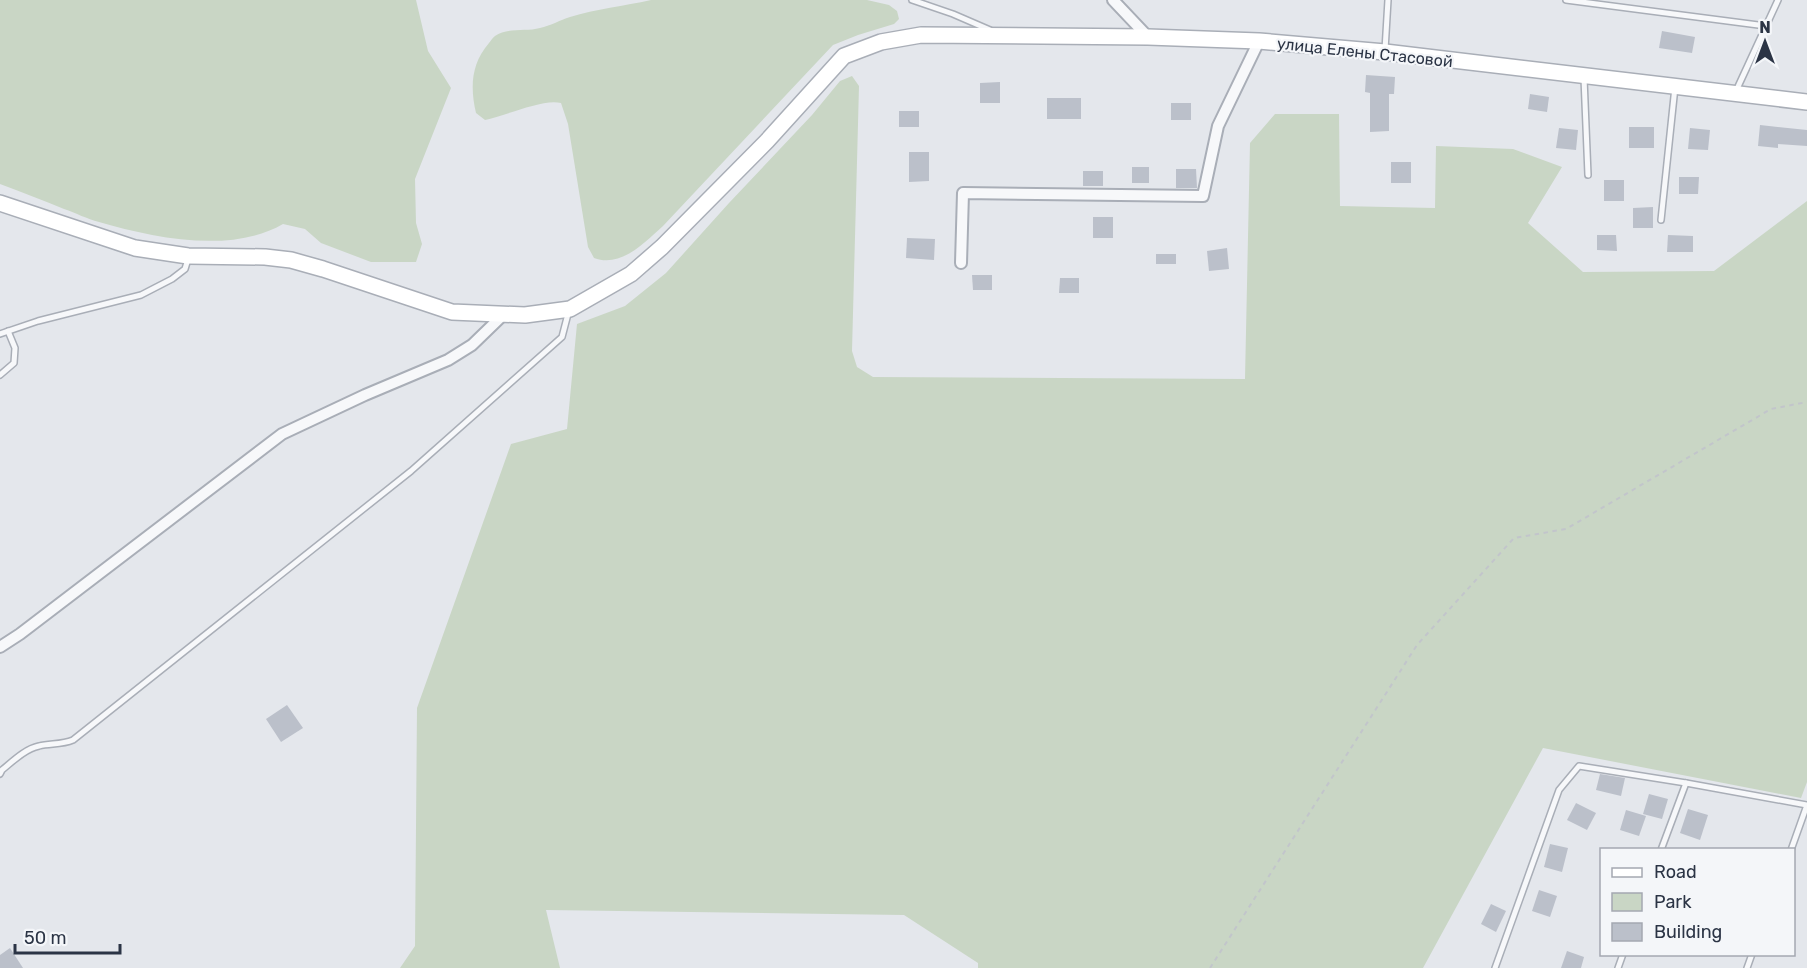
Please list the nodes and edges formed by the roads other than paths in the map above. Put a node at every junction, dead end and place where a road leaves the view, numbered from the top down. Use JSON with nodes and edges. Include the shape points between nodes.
{"nodes":[{"id":1,"x":912,"y":0,"type":"edge"},
{"id":2,"x":1113,"y":0,"type":"edge"},
{"id":3,"x":1388,"y":0,"type":"edge"},
{"id":4,"x":1566,"y":0,"type":"edge"},
{"id":5,"x":1778,"y":0,"type":"edge"},
{"id":6,"x":1766,"y":26,"type":"junction"},
{"id":7,"x":1000,"y":35,"type":"junction"},
{"id":8,"x":1148,"y":37,"type":"junction"},
{"id":9,"x":1259,"y":41,"type":"junction"},
{"id":10,"x":1385,"y":52,"type":"junction"},
{"id":11,"x":1584,"y":76,"type":"junction"},
{"id":12,"x":1675,"y":86,"type":"junction"},
{"id":13,"x":1736,"y":92,"type":"junction"},
{"id":14,"x":1807,"y":102,"type":"edge"},
{"id":15,"x":1588,"y":175,"type":"dead end"},
{"id":16,"x":0,"y":203,"type":"edge"},
{"id":17,"x":1661,"y":220,"type":"dead end"},
{"id":18,"x":188,"y":256,"type":"junction"},
{"id":19,"x":961,"y":263,"type":"dead end"},
{"id":20,"x":570,"y":309,"type":"junction"},
{"id":21,"x":503,"y":315,"type":"junction"},
{"id":22,"x":8,"y":331,"type":"junction"},
{"id":23,"x":0,"y":334,"type":"edge"},
{"id":24,"x":0,"y":375,"type":"edge"},
{"id":25,"x":0,"y":647,"type":"edge"},
{"id":26,"x":0,"y":774,"type":"edge"},
{"id":27,"x":1686,"y":783,"type":"junction"},
{"id":28,"x":1807,"y":805,"type":"edge"},
{"id":29,"x":1661,"y":848,"type":"edge"},
{"id":30,"x":1791,"y":848,"type":"edge"},
{"id":31,"x":1495,"y":968,"type":"edge"}],
"edges":[{"from":1,"to":7,"type":"lane"},
{"from":2,"to":8,"type":"street"},
{"from":3,"to":10,"type":"lane"},
{"from":4,"to":6,"type":"lane"},
{"from":5,"to":6,"type":"lane"},
{"from":6,"to":13,"type":"lane"},
{"from":7,"to":8,"type":"main road","name":"улица Елены Стасовой"},
{"from":7,"to":20,"type":"main road","name":"улица Елены Стасовой","via":[[921,35],[881,42],[844,56],[662,247],[631,274]]},
{"from":8,"to":9,"type":"main road","name":"улица Елены Стасовой"},
{"from":9,"to":10,"type":"main road","name":"улица Елены Стасовой"},
{"from":9,"to":19,"type":"street","via":[[1218,126],[1203,196],[963,192]]},
{"from":10,"to":11,"type":"main road","name":"улица Елены Стасовой"},
{"from":11,"to":12,"type":"main road","name":"улица Елены Стасовой"},
{"from":11,"to":15,"type":"lane"},
{"from":12,"to":13,"type":"main road","name":"улица Елены Стасовой"},
{"from":12,"to":17,"type":"lane"},
{"from":13,"to":14,"type":"main road","name":"улица Елены Стасовой"},
{"from":16,"to":18,"type":"main road","name":"улица Елены Стасовой","via":[[135,248]]},
{"from":18,"to":21,"type":"main road","name":"улица Елены Стасовой","via":[[291,260],[452,312]]},
{"from":18,"to":22,"type":"lane","via":[[185,269],[141,295]]},
{"from":20,"to":21,"type":"main road","name":"улица Елены Стасовой","via":[[538,315]]},
{"from":20,"to":26,"type":"lane","via":[[562,337],[411,471],[73,740],[24,752]]},
{"from":21,"to":25,"type":"street","via":[[472,345],[448,360],[282,434]]},
{"from":22,"to":23,"type":"lane"},
{"from":22,"to":24,"type":"lane","via":[[16,355],[14,363]]},
{"from":27,"to":28,"type":"lane"},
{"from":27,"to":29,"type":"lane"},
{"from":27,"to":31,"type":"lane","via":[[1579,766],[1559,790]]},
{"from":28,"to":30,"type":"lane"}]}
